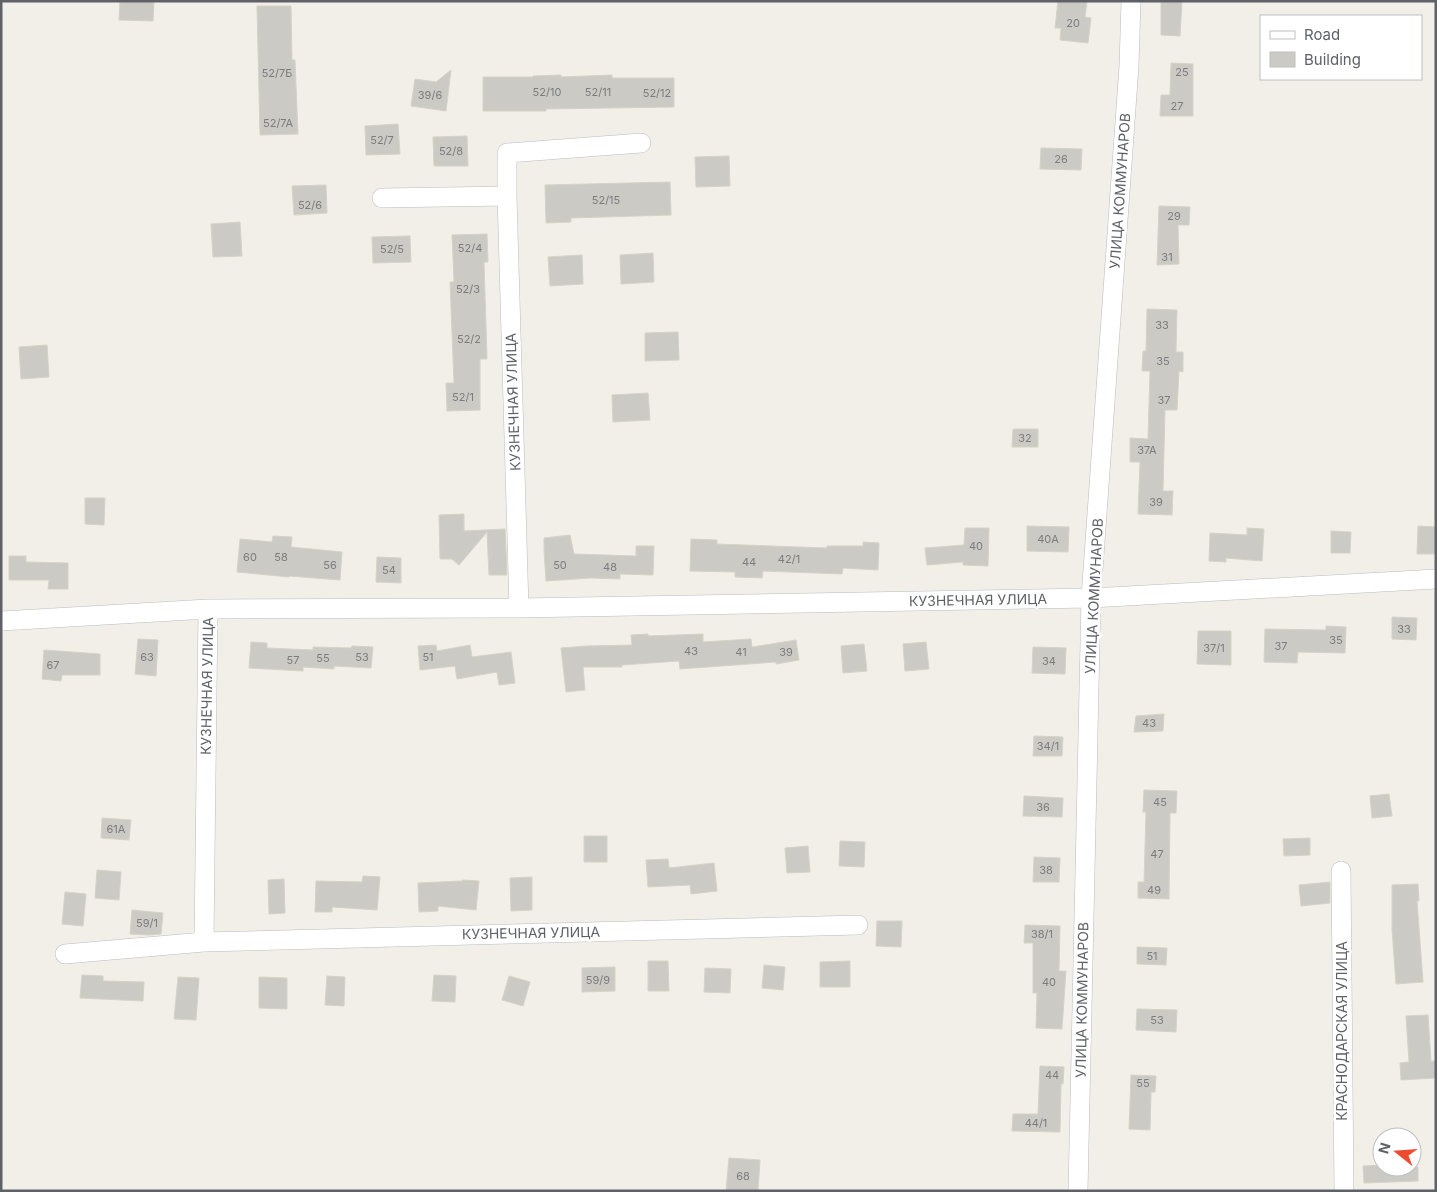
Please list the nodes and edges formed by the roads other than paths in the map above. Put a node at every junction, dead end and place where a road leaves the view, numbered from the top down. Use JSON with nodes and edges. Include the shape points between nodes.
{"nodes":[{"id":1,"x":1130,"y":1,"type":"edge"},
{"id":2,"x":641,"y":143,"type":"dead end"},
{"id":3,"x":507,"y":196,"type":"junction"},
{"id":4,"x":382,"y":198,"type":"dead end"},
{"id":5,"x":1436,"y":579,"type":"edge"},
{"id":6,"x":1092,"y":598,"type":"junction"},
{"id":7,"x":519,"y":608,"type":"junction"},
{"id":8,"x":208,"y":609,"type":"junction"},
{"id":9,"x":1,"y":621,"type":"edge"},
{"id":10,"x":1341,"y":872,"type":"dead end"},
{"id":11,"x":858,"y":925,"type":"dead end"},
{"id":12,"x":204,"y":942,"type":"junction"},
{"id":13,"x":65,"y":954,"type":"dead end"},
{"id":14,"x":1078,"y":1191,"type":"edge"},
{"id":15,"x":1344,"y":1191,"type":"edge"}],
"edges":[{"from":1,"to":6,"type":"street","name":"УЛИЦА КОММУНАРОВ","via":[[1129,66]]},
{"from":2,"to":3,"type":"street","name":"КУЗНЕЧНАЯ УЛИЦА","via":[[507,153]]},
{"from":3,"to":4,"type":"street"},
{"from":3,"to":7,"type":"street","name":"КУЗНЕЧНАЯ УЛИЦА"},
{"from":5,"to":6,"type":"street","name":"КУЗНЕЧНАЯ УЛИЦА"},
{"from":6,"to":7,"type":"street","name":"КУЗНЕЧНАЯ УЛИЦА"},
{"from":6,"to":14,"type":"street","name":"УЛИЦА КОММУНАРОВ"},
{"from":7,"to":8,"type":"street","name":"КУЗНЕЧНАЯ УЛИЦА"},
{"from":8,"to":9,"type":"street","name":"КУЗНЕЧНАЯ УЛИЦА"},
{"from":8,"to":12,"type":"street","name":"КУЗНЕЧНАЯ УЛИЦА"},
{"from":10,"to":15,"type":"street","name":"КРАСНОДАРСКАЯ УЛИЦА"},
{"from":11,"to":12,"type":"street","name":"КУЗНЕЧНАЯ УЛИЦА"},
{"from":12,"to":13,"type":"street","name":"КУЗНЕЧНАЯ УЛИЦА"}]}
